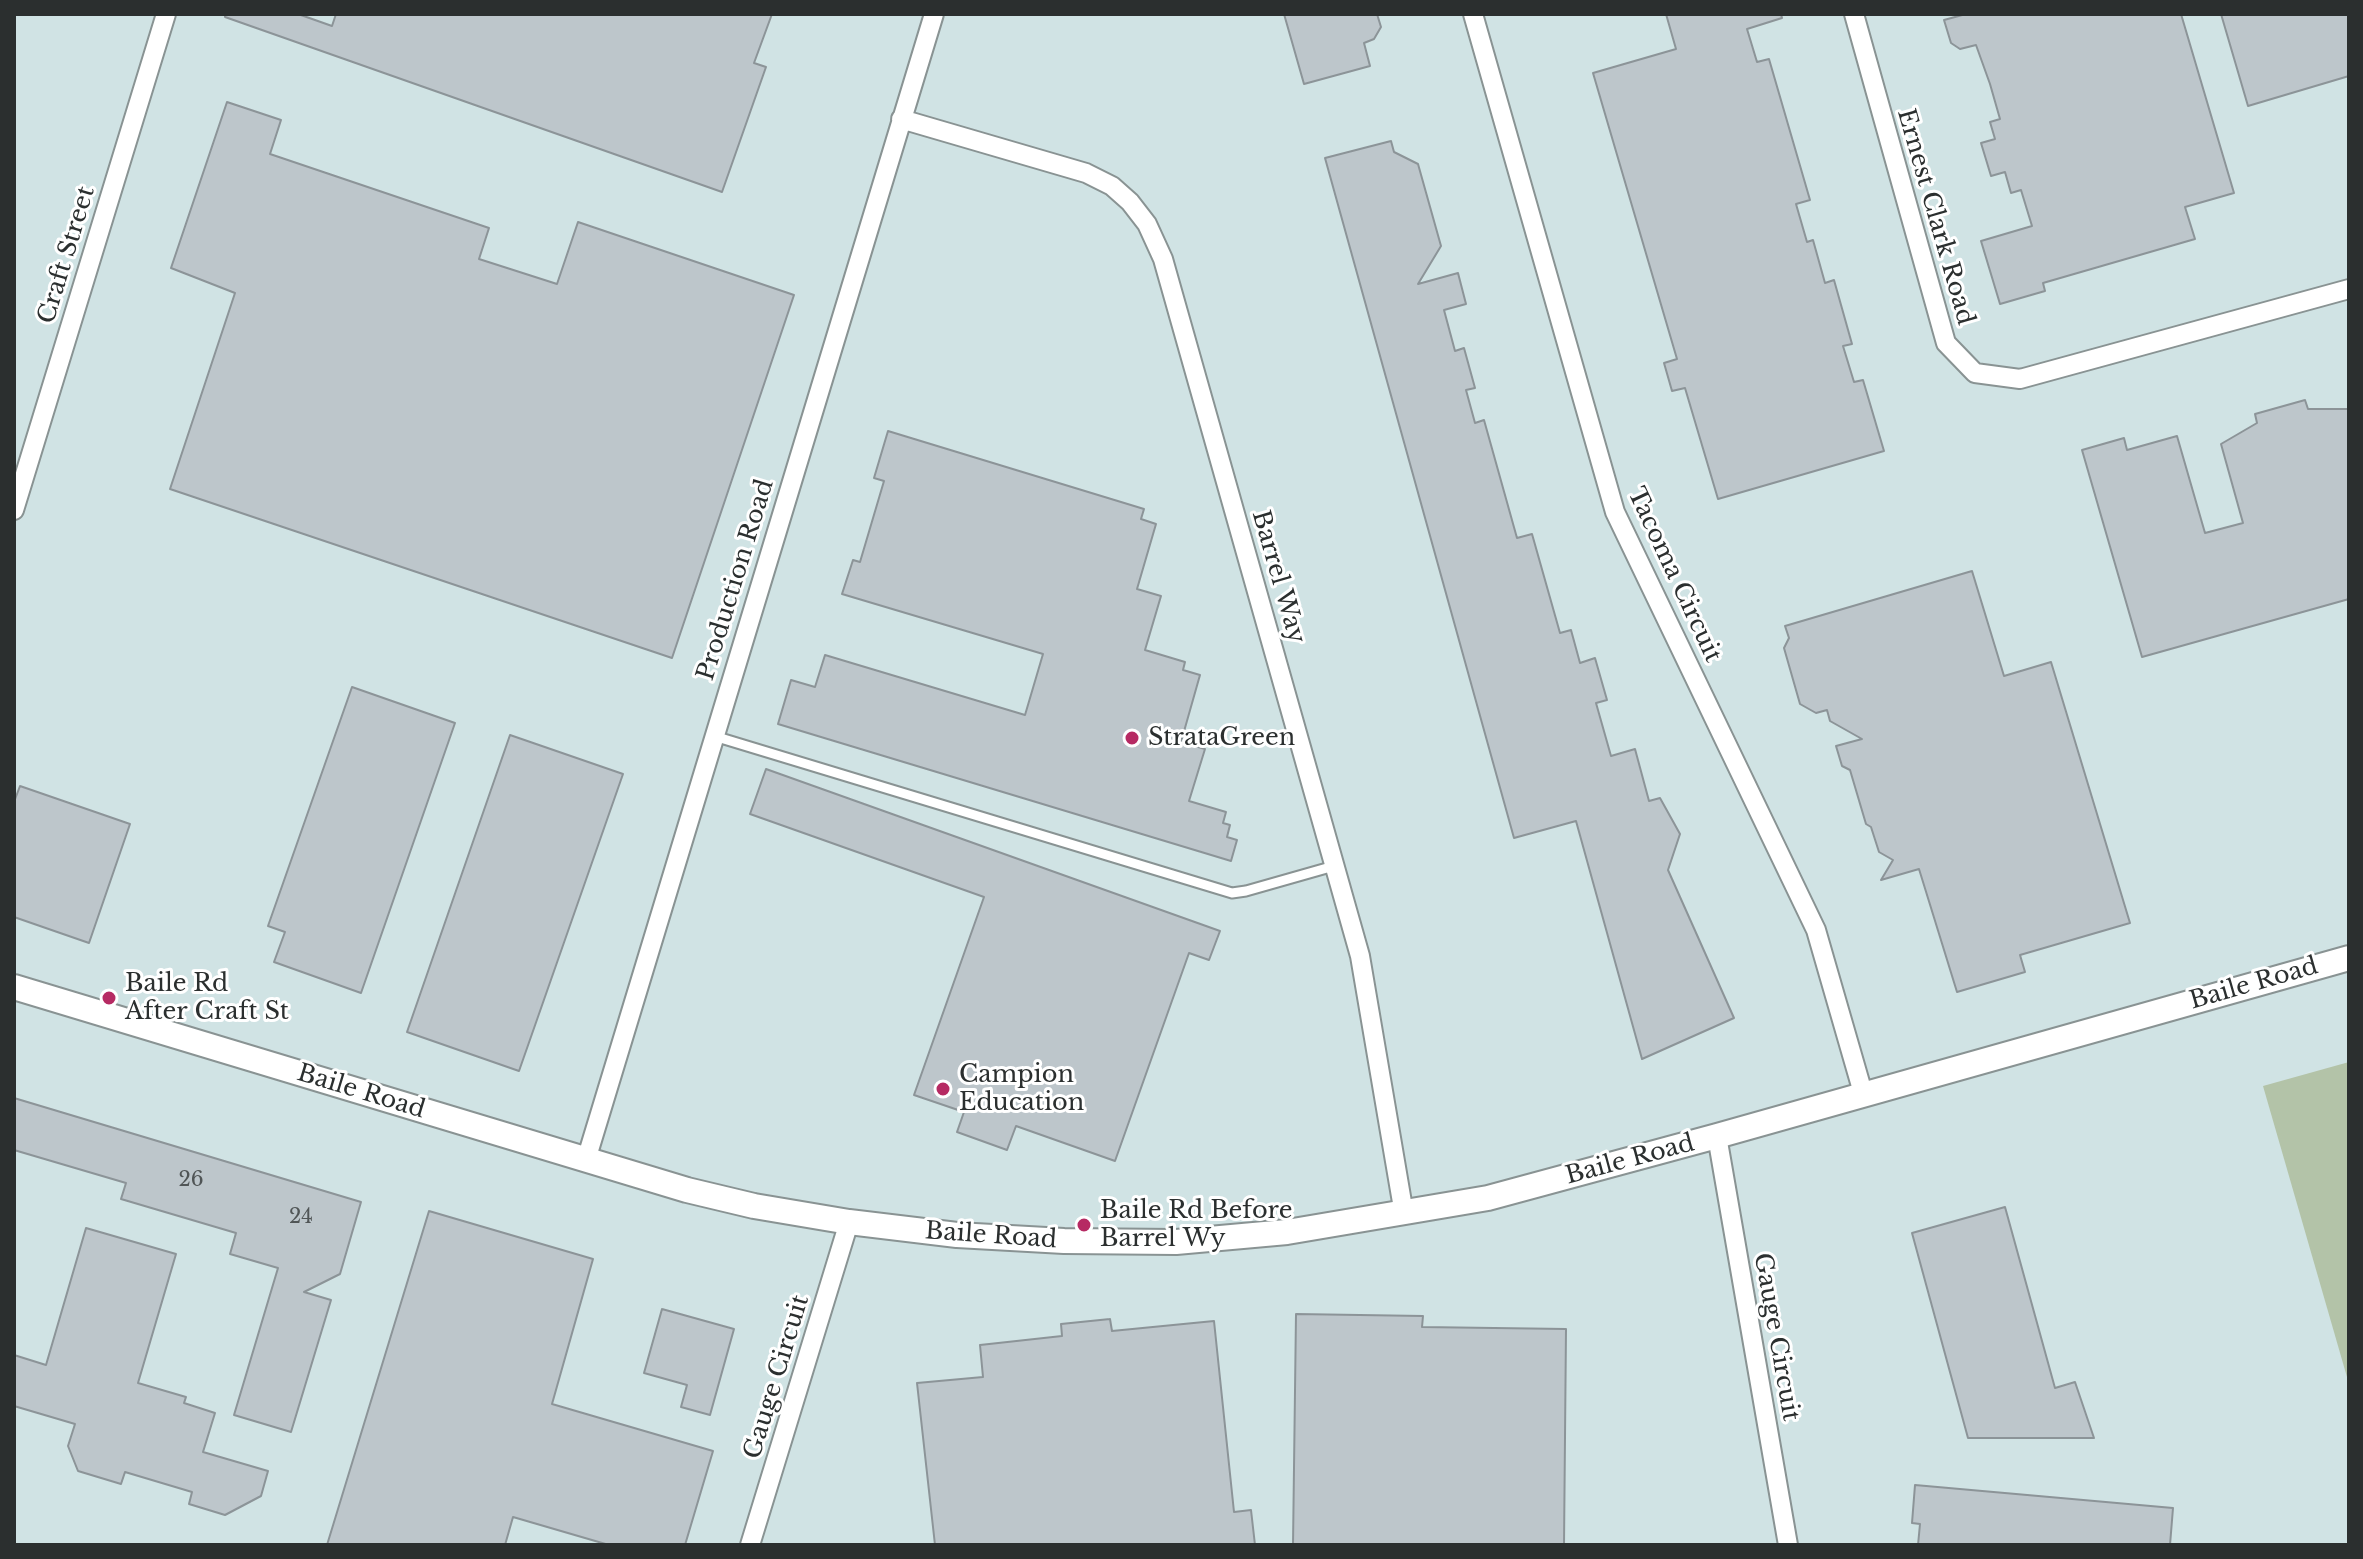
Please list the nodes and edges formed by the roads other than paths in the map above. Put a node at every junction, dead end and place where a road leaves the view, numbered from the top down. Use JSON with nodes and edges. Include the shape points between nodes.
{"nodes":[{"id":1,"x":166,"y":14,"type":"edge"},
{"id":2,"x":934,"y":14,"type":"edge"},
{"id":3,"x":1473,"y":14,"type":"edge"},
{"id":4,"x":1854,"y":14,"type":"edge"},
{"id":5,"x":901,"y":119,"type":"junction"},
{"id":6,"x":2349,"y":289,"type":"edge"},
{"id":7,"x":14,"y":510,"type":"edge"},
{"id":8,"x":714,"y":736,"type":"junction"},
{"id":9,"x":1334,"y":866,"type":"junction"},
{"id":10,"x":2349,"y":958,"type":"edge"},
{"id":11,"x":14,"y":987,"type":"edge"},
{"id":12,"x":1863,"y":1093,"type":"junction"},
{"id":13,"x":1717,"y":1136,"type":"junction"},
{"id":14,"x":586,"y":1160,"type":"junction"},
{"id":15,"x":1404,"y":1214,"type":"junction"},
{"id":16,"x":849,"y":1222,"type":"junction"},
{"id":17,"x":750,"y":1545,"type":"edge"},
{"id":18,"x":1788,"y":1545,"type":"edge"}],
"edges":[{"from":1,"to":7,"type":"street","name":"Craft Street"},
{"from":2,"to":5,"type":"street","name":"Production Road"},
{"from":3,"to":12,"type":"street","name":"Tacoma Circuit","via":[[1615,512],[1816,930]]},
{"from":4,"to":6,"type":"street","name":"Ernest Clark Road","via":[[1946,343],[1975,373],[2020,379]]},
{"from":5,"to":8,"type":"street","name":"Production Road"},
{"from":5,"to":9,"type":"street","name":"Barrel Way","via":[[1086,173],[1112,186],[1147,224],[1163,259]]},
{"from":8,"to":9,"type":"lane","via":[[1232,893]]},
{"from":8,"to":14,"type":"street","name":"Production Road"},
{"from":9,"to":15,"type":"street","name":"Barrel Way","via":[[1360,956]]},
{"from":10,"to":12,"type":"street","name":"Baile Road"},
{"from":11,"to":14,"type":"street","name":"Baile Road"},
{"from":12,"to":13,"type":"street","name":"Baile Road"},
{"from":13,"to":15,"type":"street","name":"Baile Road","via":[[1488,1198]]},
{"from":13,"to":18,"type":"street","name":"Gauge Circuit"},
{"from":14,"to":16,"type":"street","name":"Baile Road","via":[[687,1190]]},
{"from":15,"to":16,"type":"street","name":"Baile Road","via":[[1176,1242],[957,1235]]},
{"from":16,"to":17,"type":"street","name":"Gauge Circuit"}]}
